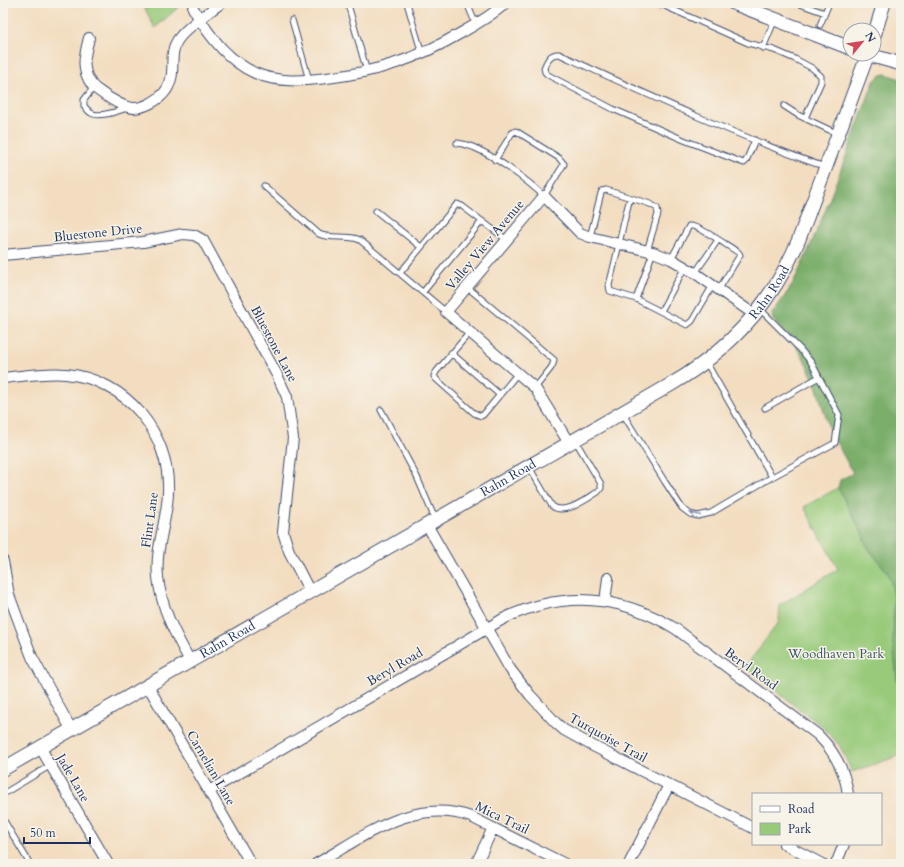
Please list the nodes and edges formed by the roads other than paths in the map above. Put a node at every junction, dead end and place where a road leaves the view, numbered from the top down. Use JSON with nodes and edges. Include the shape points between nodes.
{"nodes":[{"id":1,"x":221,"y":3,"type":"edge"},
{"id":2,"x":407,"y":3,"type":"edge"},
{"id":3,"x":467,"y":3,"type":"edge"},
{"id":4,"x":506,"y":3,"type":"edge"},
{"id":5,"x":658,"y":3,"type":"edge"},
{"id":6,"x":733,"y":3,"type":"edge"},
{"id":7,"x":798,"y":3,"type":"edge"},
{"id":8,"x":829,"y":3,"type":"edge"},
{"id":9,"x":880,"y":4,"type":"edge"},
{"id":10,"x":193,"y":8,"type":"dead end"},
{"id":11,"x":349,"y":8,"type":"dead end"},
{"id":12,"x":825,"y":13,"type":"junction"},
{"id":13,"x":775,"y":19,"type":"junction"},
{"id":14,"x":199,"y":20,"type":"junction"},
{"id":15,"x":292,"y":20,"type":"dead end"},
{"id":16,"x":877,"y":22,"type":"edge"},
{"id":17,"x":476,"y":25,"type":"junction"},
{"id":18,"x":820,"y":26,"type":"dead end"},
{"id":19,"x":89,"y":38,"type":"dead end"},
{"id":20,"x":842,"y":45,"type":"edge"},
{"id":21,"x":763,"y":48,"type":"junction"},
{"id":22,"x":422,"y":54,"type":"junction"},
{"id":23,"x":882,"y":58,"type":"edge"},
{"id":24,"x":865,"y":62,"type":"edge"},
{"id":25,"x":901,"y":64,"type":"edge"},
{"id":26,"x":367,"y":72,"type":"junction"},
{"id":27,"x":309,"y":80,"type":"junction"},
{"id":28,"x":94,"y":87,"type":"junction"},
{"id":29,"x":784,"y":106,"type":"dead end"},
{"id":30,"x":129,"y":108,"type":"junction"},
{"id":31,"x":805,"y":118,"type":"junction"},
{"id":32,"x":839,"y":134,"type":"junction"},
{"id":33,"x":755,"y":140,"type":"junction"},
{"id":34,"x":457,"y":143,"type":"dead end"},
{"id":35,"x":495,"y":160,"type":"junction"},
{"id":36,"x":826,"y":168,"type":"junction"},
{"id":37,"x":264,"y":186,"type":"dead end"},
{"id":38,"x":544,"y":196,"type":"junction"},
{"id":39,"x":630,"y":198,"type":"junction"},
{"id":40,"x":376,"y":210,"type":"dead end"},
{"id":41,"x":482,"y":221,"type":"junction"},
{"id":42,"x":194,"y":235,"type":"joint"},
{"id":43,"x":590,"y":237,"type":"junction"},
{"id":44,"x":507,"y":240,"type":"junction"},
{"id":45,"x":718,"y":240,"type":"junction"},
{"id":46,"x":620,"y":244,"type":"junction"},
{"id":47,"x":421,"y":247,"type":"junction"},
{"id":48,"x":650,"y":251,"type":"junction"},
{"id":49,"x":3,"y":255,"type":"edge"},
{"id":50,"x":671,"y":259,"type":"junction"},
{"id":51,"x":685,"y":267,"type":"junction"},
{"id":52,"x":695,"y":273,"type":"junction"},
{"id":53,"x":400,"y":274,"type":"junction"},
{"id":54,"x":467,"y":287,"type":"junction"},
{"id":55,"x":716,"y":287,"type":"junction"},
{"id":56,"x":423,"y":292,"type":"junction"},
{"id":57,"x":636,"y":299,"type":"junction"},
{"id":58,"x":446,"y":312,"type":"junction"},
{"id":59,"x":661,"y":312,"type":"junction"},
{"id":60,"x":758,"y":312,"type":"junction"},
{"id":61,"x":470,"y":332,"type":"junction"},
{"id":62,"x":452,"y":353,"type":"junction"},
{"id":63,"x":706,"y":362,"type":"junction"},
{"id":64,"x":518,"y":373,"type":"junction"},
{"id":65,"x":819,"y":377,"type":"junction"},
{"id":66,"x":3,"y":378,"type":"edge"},
{"id":67,"x":535,"y":388,"type":"junction"},
{"id":68,"x":500,"y":395,"type":"junction"},
{"id":69,"x":765,"y":408,"type":"dead end"},
{"id":70,"x":381,"y":410,"type":"dead end"},
{"id":71,"x":622,"y":413,"type":"junction"},
{"id":72,"x":572,"y":442,"type":"junction"},
{"id":73,"x":529,"y":466,"type":"junction"},
{"id":74,"x":772,"y":477,"type":"junction"},
{"id":75,"x":431,"y":523,"type":"junction"},
{"id":76,"x":3,"y":561,"type":"edge"},
{"id":77,"x":608,"y":578,"type":"dead end"},
{"id":78,"x":310,"y":592,"type":"junction"},
{"id":79,"x":606,"y":602,"type":"junction"},
{"id":80,"x":486,"y":629,"type":"junction"},
{"id":81,"x":190,"y":661,"type":"junction"},
{"id":82,"x":148,"y":686,"type":"junction"},
{"id":83,"x":71,"y":729,"type":"junction"},
{"id":84,"x":40,"y":747,"type":"junction"},
{"id":85,"x":51,"y":765,"type":"junction"},
{"id":86,"x":3,"y":769,"type":"edge"},
{"id":87,"x":669,"y":785,"type":"junction"},
{"id":88,"x":209,"y":791,"type":"junction"},
{"id":89,"x":848,"y":793,"type":"edge"},
{"id":90,"x":3,"y":794,"type":"edge"},
{"id":91,"x":3,"y":819,"type":"edge"},
{"id":92,"x":752,"y":827,"type":"edge"},
{"id":93,"x":494,"y":828,"type":"junction"},
{"id":94,"x":786,"y":845,"type":"edge"},
{"id":95,"x":844,"y":845,"type":"edge"},
{"id":96,"x":30,"y":864,"type":"edge"},
{"id":97,"x":108,"y":864,"type":"edge"},
{"id":98,"x":251,"y":864,"type":"edge"},
{"id":99,"x":316,"y":864,"type":"edge"},
{"id":100,"x":476,"y":864,"type":"edge"},
{"id":101,"x":564,"y":864,"type":"edge"},
{"id":102,"x":629,"y":864,"type":"edge"},
{"id":103,"x":822,"y":864,"type":"edge"},
{"id":104,"x":836,"y":864,"type":"edge"}],
"edges":[{"from":1,"to":14,"type":"street"},
{"from":2,"to":22,"type":"lane"},
{"from":3,"to":17,"type":"lane"},
{"from":4,"to":17,"type":"street"},
{"from":5,"to":21,"type":"lane"},
{"from":6,"to":13,"type":"street"},
{"from":7,"to":12,"type":"lane"},
{"from":8,"to":12,"type":"lane"},
{"from":9,"to":16,"type":"street"},
{"from":10,"to":14,"type":"street"},
{"from":11,"to":26,"type":"lane"},
{"from":12,"to":18,"type":"lane"},
{"from":13,"to":20,"type":"street"},
{"from":13,"to":21,"type":"lane"},
{"from":14,"to":27,"type":"street","via":[[230,56],[255,73],[284,80]]},
{"from":14,"to":30,"type":"street","via":[[182,35],[173,48],[173,69],[168,88],[151,103]]},
{"from":15,"to":27,"type":"lane"},
{"from":17,"to":22,"type":"street"},
{"from":19,"to":28,"type":"street","via":[[84,65]]},
{"from":21,"to":31,"type":"lane","via":[[800,61],[820,74],[821,82]]},
{"from":22,"to":26,"type":"street"},
{"from":23,"to":25,"type":"street"},
{"from":24,"to":32,"type":"street","name":"Rahn Road"},
{"from":26,"to":27,"type":"street"},
{"from":28,"to":30,"type":"street"},
{"from":28,"to":30,"type":"lane","via":[[84,100],[84,106],[90,113],[94,115]]},
{"from":29,"to":31,"type":"lane"},
{"from":31,"to":32,"type":"lane"},
{"from":32,"to":36,"type":"street","name":"Rahn Road"},
{"from":33,"to":33,"type":"lane","via":[[559,54],[552,54],[544,68],[548,75],[613,109],[741,162],[746,161]]},
{"from":33,"to":36,"type":"lane"},
{"from":34,"to":35,"type":"lane","via":[[475,148]]},
{"from":35,"to":38,"type":"lane"},
{"from":35,"to":38,"type":"lane","via":[[514,131],[559,158],[564,164]]},
{"from":36,"to":60,"type":"street","name":"Rahn Road","via":[[792,257]]},
{"from":37,"to":53,"type":"lane","via":[[320,234],[360,240]]},
{"from":38,"to":43,"type":"street","via":[[576,230]]},
{"from":38,"to":44,"type":"street","name":"Valley View Avenue"},
{"from":39,"to":43,"type":"lane","via":[[606,190],[601,192]]},
{"from":39,"to":46,"type":"lane"},
{"from":39,"to":48,"type":"lane","via":[[652,205],[658,210]]},
{"from":40,"to":47,"type":"lane"},
{"from":41,"to":44,"type":"lane"},
{"from":41,"to":47,"type":"lane","via":[[457,204]]},
{"from":41,"to":56,"type":"lane"},
{"from":42,"to":49,"type":"street","name":"Bluestone Drive","via":[[183,234],[143,242]]},
{"from":42,"to":78,"type":"street","name":"Bluestone Lane","via":[[203,240],[287,397],[293,438],[283,532],[288,551]]},
{"from":43,"to":46,"type":"street"},
{"from":44,"to":54,"type":"street","name":"Valley View Avenue"},
{"from":45,"to":50,"type":"lane","via":[[692,225],[689,226]]},
{"from":45,"to":52,"type":"lane"},
{"from":45,"to":55,"type":"lane","via":[[740,255]]},
{"from":46,"to":48,"type":"street"},
{"from":46,"to":57,"type":"lane","via":[[609,290]]},
{"from":47,"to":53,"type":"lane"},
{"from":48,"to":50,"type":"street"},
{"from":48,"to":57,"type":"lane"},
{"from":50,"to":51,"type":"street"},
{"from":51,"to":52,"type":"street"},
{"from":51,"to":59,"type":"lane"},
{"from":52,"to":55,"type":"street"},
{"from":53,"to":56,"type":"lane"},
{"from":54,"to":58,"type":"street","name":"Valley View Avenue"},
{"from":54,"to":67,"type":"lane","via":[[554,360]]},
{"from":55,"to":59,"type":"lane","via":[[688,324],[683,324]]},
{"from":55,"to":60,"type":"street"},
{"from":56,"to":58,"type":"lane"},
{"from":57,"to":59,"type":"lane"},
{"from":58,"to":61,"type":"street"},
{"from":60,"to":63,"type":"street","name":"Rahn Road","via":[[737,336]]},
{"from":60,"to":65,"type":"lane","via":[[800,349]]},
{"from":61,"to":62,"type":"lane"},
{"from":61,"to":64,"type":"street"},
{"from":62,"to":68,"type":"lane"},
{"from":62,"to":68,"type":"lane","via":[[436,372],[435,378],[482,416]]},
{"from":63,"to":71,"type":"street","name":"Rahn Road","via":[[679,381]]},
{"from":63,"to":74,"type":"lane"},
{"from":64,"to":67,"type":"street"},
{"from":64,"to":68,"type":"lane"},
{"from":65,"to":69,"type":"lane"},
{"from":65,"to":74,"type":"lane","via":[[839,415],[835,443]]},
{"from":66,"to":81,"type":"street","name":"Flint Lane","via":[[53,373],[99,382],[121,395],[147,421],[162,449],[168,478],[158,577],[165,611]]},
{"from":67,"to":72,"type":"street"},
{"from":70,"to":75,"type":"lane","via":[[417,477]]},
{"from":71,"to":72,"type":"street","name":"Rahn Road"},
{"from":74,"to":71,"type":"lane","one_way":true,"via":[[711,513],[694,515],[682,508]]},
{"from":72,"to":73,"type":"street","name":"Rahn Road"},
{"from":72,"to":73,"type":"lane","via":[[601,484],[598,492],[561,510],[552,506]]},
{"from":73,"to":75,"type":"street","name":"Rahn Road"},
{"from":75,"to":78,"type":"street","name":"Rahn Road"},
{"from":75,"to":80,"type":"street","name":"Turquoise Trail"},
{"from":76,"to":83,"type":"street","via":[[9,595],[32,657]]},
{"from":77,"to":79,"type":"street"},
{"from":78,"to":81,"type":"street","name":"Rahn Road"},
{"from":79,"to":80,"type":"street","name":"Beryl Road","via":[[549,602],[526,609]]},
{"from":79,"to":89,"type":"street","name":"Beryl Road","via":[[640,610],[669,625],[818,735],[838,762]]},
{"from":80,"to":87,"type":"street","name":"Turquoise Trail","via":[[524,688],[560,726]]},
{"from":80,"to":88,"type":"street","name":"Beryl Road"},
{"from":81,"to":82,"type":"street","name":"Rahn Road"},
{"from":82,"to":83,"type":"street","name":"Rahn Road"},
{"from":82,"to":88,"type":"street","name":"Carnelian Lane"},
{"from":83,"to":84,"type":"street","name":"Rahn Road"},
{"from":84,"to":85,"type":"street","name":"Jade Lane"},
{"from":84,"to":86,"type":"street","name":"Rahn Road"},
{"from":85,"to":90,"type":"lane"},
{"from":85,"to":97,"type":"street","name":"Jade Lane"},
{"from":87,"to":92,"type":"street","name":"Turquoise Trail"},
{"from":87,"to":102,"type":"street"},
{"from":88,"to":98,"type":"street","name":"Carnelian Lane"},
{"from":91,"to":96,"type":"lane"},
{"from":93,"to":99,"type":"street","name":"Mica Trail","via":[[471,817],[455,813],[417,812],[387,823]]},
{"from":93,"to":100,"type":"street"},
{"from":93,"to":101,"type":"street","name":"Mica Trail"},
{"from":94,"to":103,"type":"street"},
{"from":95,"to":104,"type":"street"}]}
